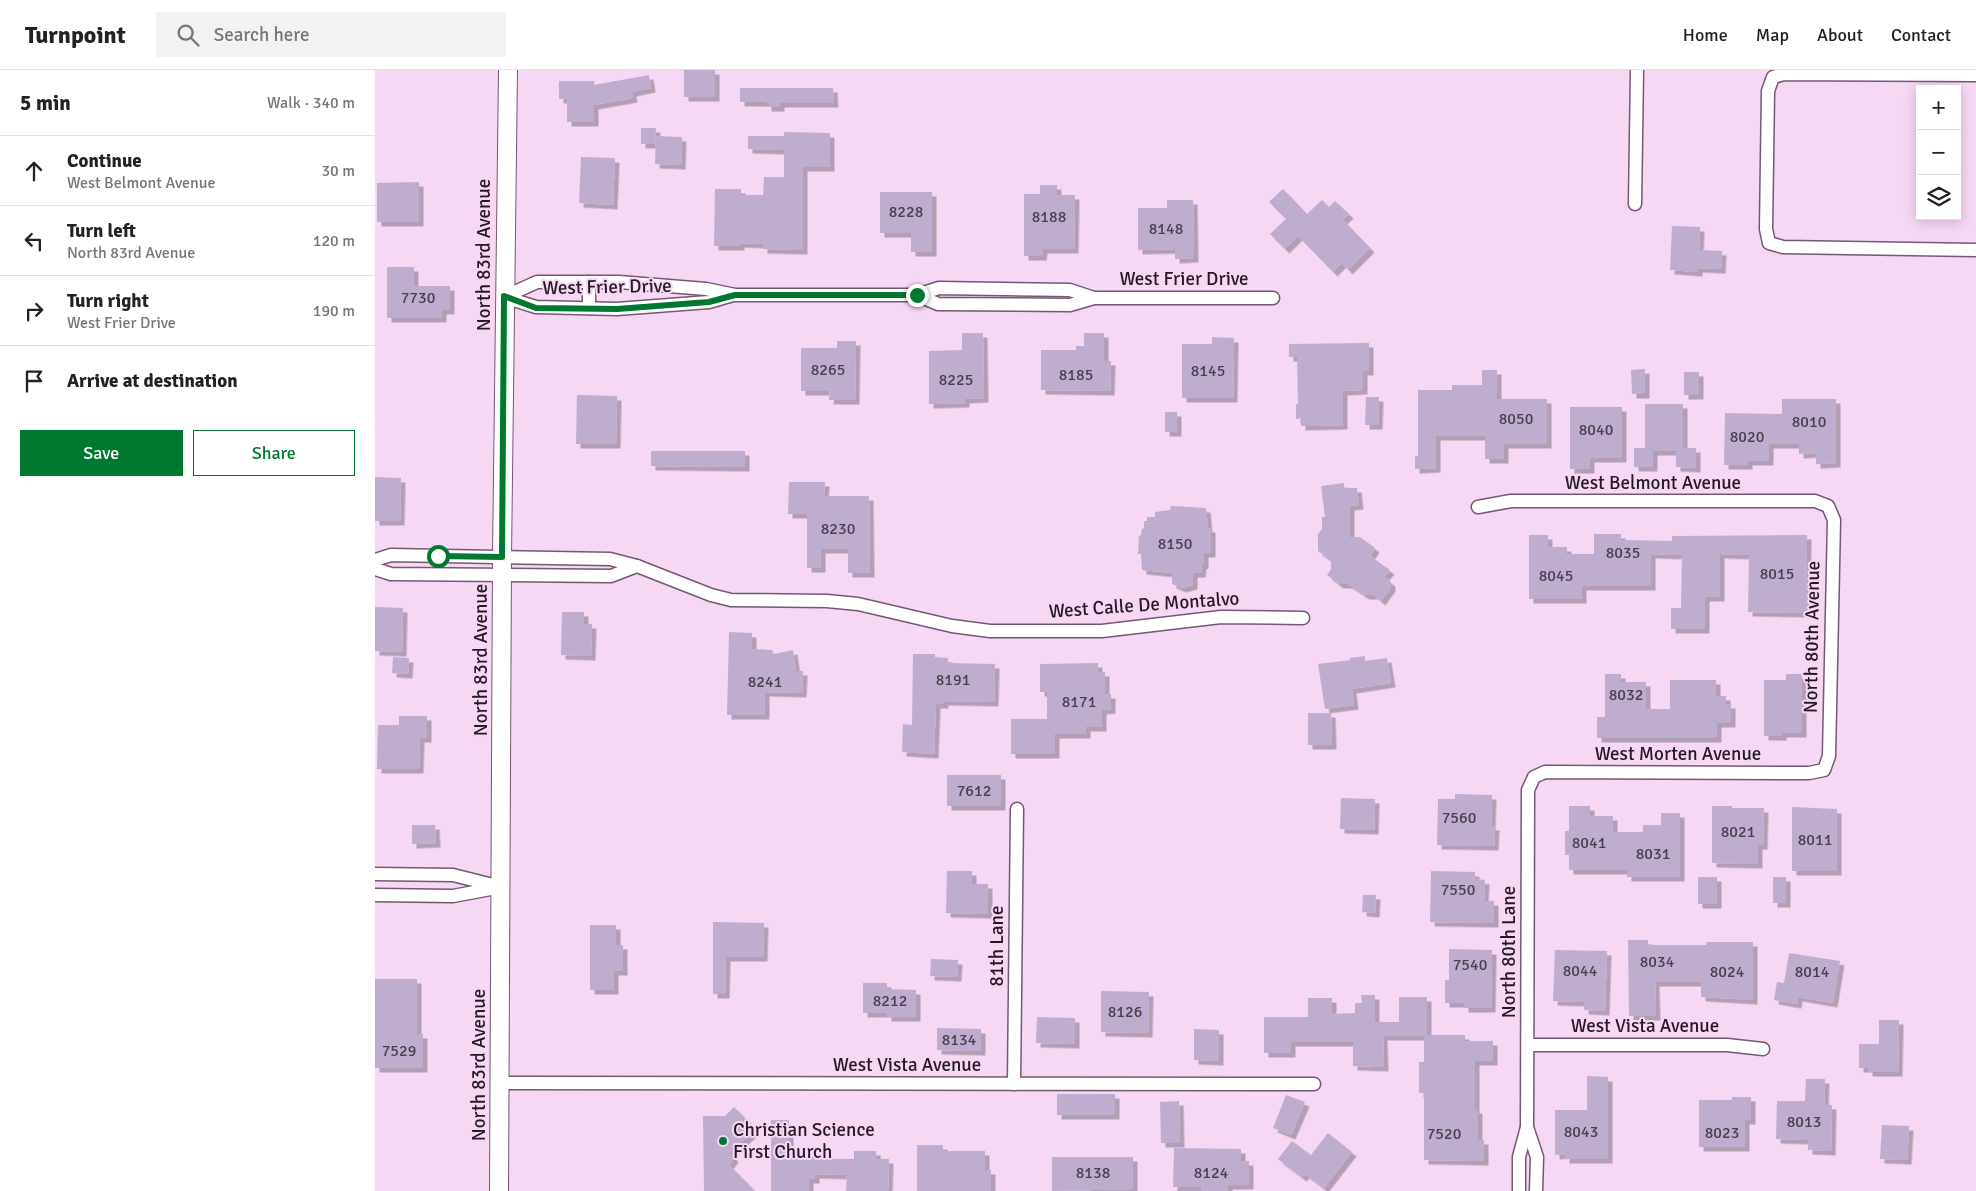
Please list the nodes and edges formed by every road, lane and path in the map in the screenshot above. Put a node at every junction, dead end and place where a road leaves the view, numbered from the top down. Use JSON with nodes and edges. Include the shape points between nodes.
{"nodes":[{"id":1,"x":508,"y":70,"type":"edge"},
{"id":2,"x":1637,"y":70,"type":"edge"},
{"id":3,"x":1842,"y":72,"type":"edge"},
{"id":4,"x":1976,"y":75,"type":"edge"},
{"id":5,"x":1635,"y":204,"type":"dead end"},
{"id":6,"x":1976,"y":250,"type":"edge"},
{"id":7,"x":589,"y":282,"type":"junction"},
{"id":8,"x":735,"y":295,"type":"junction"},
{"id":9,"x":504,"y":296,"type":"junction"},
{"id":10,"x":1273,"y":298,"type":"dead end"},
{"id":11,"x":589,"y":308,"type":"junction"},
{"id":12,"x":1828,"y":506,"type":"joint"},
{"id":13,"x":1478,"y":507,"type":"dead end"},
{"id":14,"x":416,"y":555,"type":"junction"},
{"id":15,"x":502,"y":557,"type":"junction"},
{"id":16,"x":585,"y":559,"type":"junction"},
{"id":17,"x":375,"y":560,"type":"edge"},
{"id":18,"x":637,"y":566,"type":"junction"},
{"id":19,"x":375,"y":569,"type":"edge"},
{"id":20,"x":416,"y":574,"type":"junction"},
{"id":21,"x":502,"y":576,"type":"junction"},
{"id":22,"x":585,"y":576,"type":"junction"},
{"id":23,"x":1303,"y":618,"type":"dead end"},
{"id":24,"x":1824,"y":770,"type":"joint"},
{"id":25,"x":1534,"y":777,"type":"joint"},
{"id":26,"x":1017,"y":810,"type":"dead end"},
{"id":27,"x":375,"y":874,"type":"edge"},
{"id":28,"x":389,"y":874,"type":"junction"},
{"id":29,"x":501,"y":887,"type":"junction"},
{"id":30,"x":375,"y":895,"type":"edge"},
{"id":31,"x":389,"y":895,"type":"junction"},
{"id":32,"x":1528,"y":1045,"type":"junction"},
{"id":33,"x":1763,"y":1049,"type":"dead end"},
{"id":34,"x":500,"y":1083,"type":"junction"},
{"id":35,"x":1014,"y":1084,"type":"junction"},
{"id":36,"x":1315,"y":1084,"type":"dead end"},
{"id":37,"x":1527,"y":1128,"type":"junction"},
{"id":38,"x":1519,"y":1176,"type":"junction"},
{"id":39,"x":1537,"y":1176,"type":"junction"},
{"id":40,"x":499,"y":1191,"type":"edge"},
{"id":41,"x":1519,"y":1191,"type":"edge"},
{"id":42,"x":1536,"y":1191,"type":"edge"}],
"edges":[{"from":1,"to":9,"type":"main road","name":"North 83rd Avenue"},
{"from":2,"to":5,"type":"street"},
{"from":3,"to":4,"type":"street"},
{"from":3,"to":6,"type":"street","via":[[1785,74],[1773,78],[1768,91],[1766,229],[1769,243],[1783,247]]},
{"from":7,"to":8,"type":"street","name":"West Frier Drive","via":[[706,289]]},
{"from":7,"to":9,"type":"street","name":"West Frier Drive","via":[[537,282]]},
{"from":7,"to":11,"type":"street"},
{"from":8,"to":10,"type":"street","name":"West Frier Drive","via":[[917,295],[939,288],[1070,290],[1094,298]]},
{"from":8,"to":11,"type":"street","name":"West Frier Drive","via":[[709,302]]},
{"from":9,"to":11,"type":"street","name":"West Frier Drive","via":[[536,308]]},
{"from":9,"to":15,"type":"main road","name":"North 83rd Avenue"},
{"from":12,"to":13,"type":"street","name":"West Belmont Avenue","via":[[1815,501],[1511,501]]},
{"from":12,"to":24,"type":"street","name":"North 80th Avenue","via":[[1834,520],[1829,756]]},
{"from":14,"to":15,"type":"street"},
{"from":14,"to":17,"type":"street","via":[[391,555]]},
{"from":14,"to":20,"type":"street"},
{"from":15,"to":16,"type":"street","name":"West Calle De Montalvo"},
{"from":15,"to":21,"type":"main road","name":"North 83rd Avenue"},
{"from":16,"to":18,"type":"street","name":"West Calle De Montalvo","via":[[610,559]]},
{"from":16,"to":22,"type":"street"},
{"from":18,"to":22,"type":"street","via":[[611,576]]},
{"from":18,"to":23,"type":"street","name":"West Calle De Montalvo","via":[[731,600],[858,604],[952,626],[991,631],[1102,631],[1221,617]]},
{"from":19,"to":20,"type":"street","via":[[391,574]]},
{"from":20,"to":21,"type":"street"},
{"from":21,"to":22,"type":"street"},
{"from":21,"to":29,"type":"main road","name":"North 83rd Avenue"},
{"from":24,"to":25,"type":"street","name":"West Morten Avenue","via":[[1809,773],[1545,772]]},
{"from":25,"to":32,"type":"street","name":"North 80th Lane","via":[[1528,790]]},
{"from":26,"to":35,"type":"street","name":"81th Lane"},
{"from":27,"to":28,"type":"street"},
{"from":28,"to":29,"type":"street","via":[[453,875]]},
{"from":28,"to":31,"type":"street"},
{"from":29,"to":31,"type":"street","via":[[453,896]]},
{"from":29,"to":34,"type":"main road","name":"North 83rd Avenue"},
{"from":30,"to":31,"type":"street"},
{"from":32,"to":33,"type":"street","name":"West Vista Avenue","via":[[1727,1045]]},
{"from":32,"to":37,"type":"street","name":"North 80th Lane"},
{"from":34,"to":35,"type":"street","name":"West Vista Avenue"},
{"from":34,"to":40,"type":"main road","name":"North 83rd Avenue"},
{"from":35,"to":36,"type":"street","name":"West Vista Avenue"},
{"from":37,"to":38,"type":"street","name":"North 80th Lane","via":[[1519,1157]]},
{"from":37,"to":39,"type":"street","name":"North 80th Lane","via":[[1537,1157]]},
{"from":38,"to":39,"type":"street"},
{"from":38,"to":41,"type":"street","name":"North 80th Lane"},
{"from":39,"to":42,"type":"street","name":"North 80th Lane"}]}
